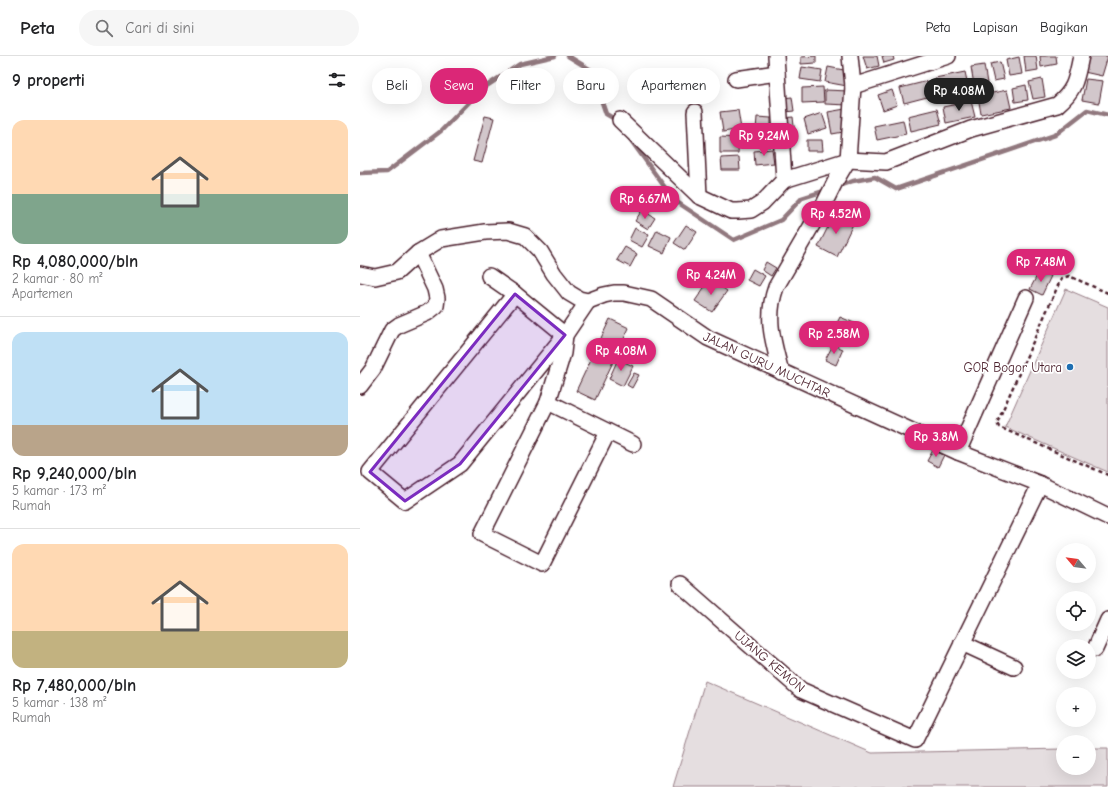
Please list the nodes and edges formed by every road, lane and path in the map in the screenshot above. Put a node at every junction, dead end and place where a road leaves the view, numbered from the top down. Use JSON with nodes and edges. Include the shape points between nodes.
{"nodes":[{"id":1,"x":776,"y":56,"type":"edge"},
{"id":2,"x":850,"y":56,"type":"edge"},
{"id":3,"x":948,"y":56,"type":"edge"},
{"id":4,"x":1081,"y":56,"type":"edge"},
{"id":5,"x":777,"y":73,"type":"junction"},
{"id":6,"x":736,"y":79,"type":"dead end"},
{"id":7,"x":853,"y":86,"type":"junction"},
{"id":8,"x":695,"y":112,"type":"dead end"},
{"id":9,"x":620,"y":120,"type":"dead end"},
{"id":10,"x":848,"y":160,"type":"junction"},
{"id":11,"x":784,"y":180,"type":"junction"},
{"id":12,"x":698,"y":196,"type":"junction"},
{"id":13,"x":418,"y":253,"type":"junction"},
{"id":14,"x":360,"y":274,"type":"edge"},
{"id":15,"x":489,"y":276,"type":"dead end"},
{"id":16,"x":1108,"y":293,"type":"edge"},
{"id":17,"x":514,"y":294,"type":"junction"},
{"id":18,"x":1026,"y":298,"type":"dead end"},
{"id":19,"x":588,"y":301,"type":"junction"},
{"id":20,"x":565,"y":335,"type":"junction"},
{"id":21,"x":782,"y":372,"type":"junction"},
{"id":22,"x":360,"y":386,"type":"edge"},
{"id":23,"x":548,"y":402,"type":"junction"},
{"id":24,"x":608,"y":432,"type":"junction"},
{"id":25,"x":633,"y":444,"type":"dead end"},
{"id":26,"x":958,"y":452,"type":"junction"},
{"id":27,"x":365,"y":468,"type":"edge"},
{"id":28,"x":1108,"y":475,"type":"edge"},
{"id":29,"x":1040,"y":484,"type":"junction"},
{"id":30,"x":1108,"y":517,"type":"edge"},
{"id":31,"x":680,"y":584,"type":"dead end"},
{"id":32,"x":1108,"y":620,"type":"edge"},
{"id":33,"x":962,"y":643,"type":"junction"},
{"id":34,"x":1096,"y":647,"type":"edge"},
{"id":35,"x":1014,"y":667,"type":"dead end"}],
"edges":[{"from":1,"to":5,"type":"street"},
{"from":2,"to":7,"type":"street"},
{"from":3,"to":7,"type":"street"},
{"from":4,"to":10,"type":"street","via":[[1075,84],[1067,97],[1057,105],[971,129],[886,162]]},
{"from":5,"to":6,"type":"street"},
{"from":5,"to":11,"type":"street"},
{"from":7,"to":10,"type":"street"},
{"from":8,"to":12,"type":"street"},
{"from":9,"to":12,"type":"street"},
{"from":10,"to":11,"type":"street"},
{"from":10,"to":21,"type":"street","via":[[772,298],[772,337]]},
{"from":11,"to":12,"type":"street","via":[[762,203],[751,210],[732,211]]},
{"from":13,"to":14,"type":"street","via":[[397,272],[374,277]]},
{"from":13,"to":19,"type":"street","via":[[441,240],[457,236],[508,231],[525,236],[540,251],[569,292],[579,299]]},
{"from":13,"to":22,"type":"street","via":[[435,289],[436,306],[392,330],[373,369]]},
{"from":15,"to":17,"type":"street"},
{"from":16,"to":28,"type":"path","via":[[1069,276],[1062,278],[997,423],[999,427]]},
{"from":17,"to":20,"type":"street"},
{"from":17,"to":27,"type":"street"},
{"from":18,"to":26,"type":"street"},
{"from":19,"to":20,"type":"street"},
{"from":19,"to":21,"type":"street","name":"JALAN GURU MUCHTAR","via":[[614,293],[651,299],[708,338]]},
{"from":20,"to":23,"type":"street","via":[[563,353]]},
{"from":20,"to":27,"type":"street","via":[[460,464],[405,501]]},
{"from":21,"to":26,"type":"street","name":"JALAN GURU MUCHTAR"},
{"from":23,"to":24,"type":"street"},
{"from":23,"to":24,"type":"street","via":[[482,534],[528,558],[542,564]]},
{"from":24,"to":25,"type":"street"},
{"from":26,"to":29,"type":"street","name":"JALAN GURU MUCHTAR"},
{"from":29,"to":30,"type":"street","name":"JALAN GURU MUCHTAR"},
{"from":29,"to":33,"type":"street"},
{"from":31,"to":33,"type":"street","name":"UJANG KEMON","via":[[801,690],[915,740]]},
{"from":32,"to":34,"type":"street"},
{"from":33,"to":35,"type":"street"}]}
